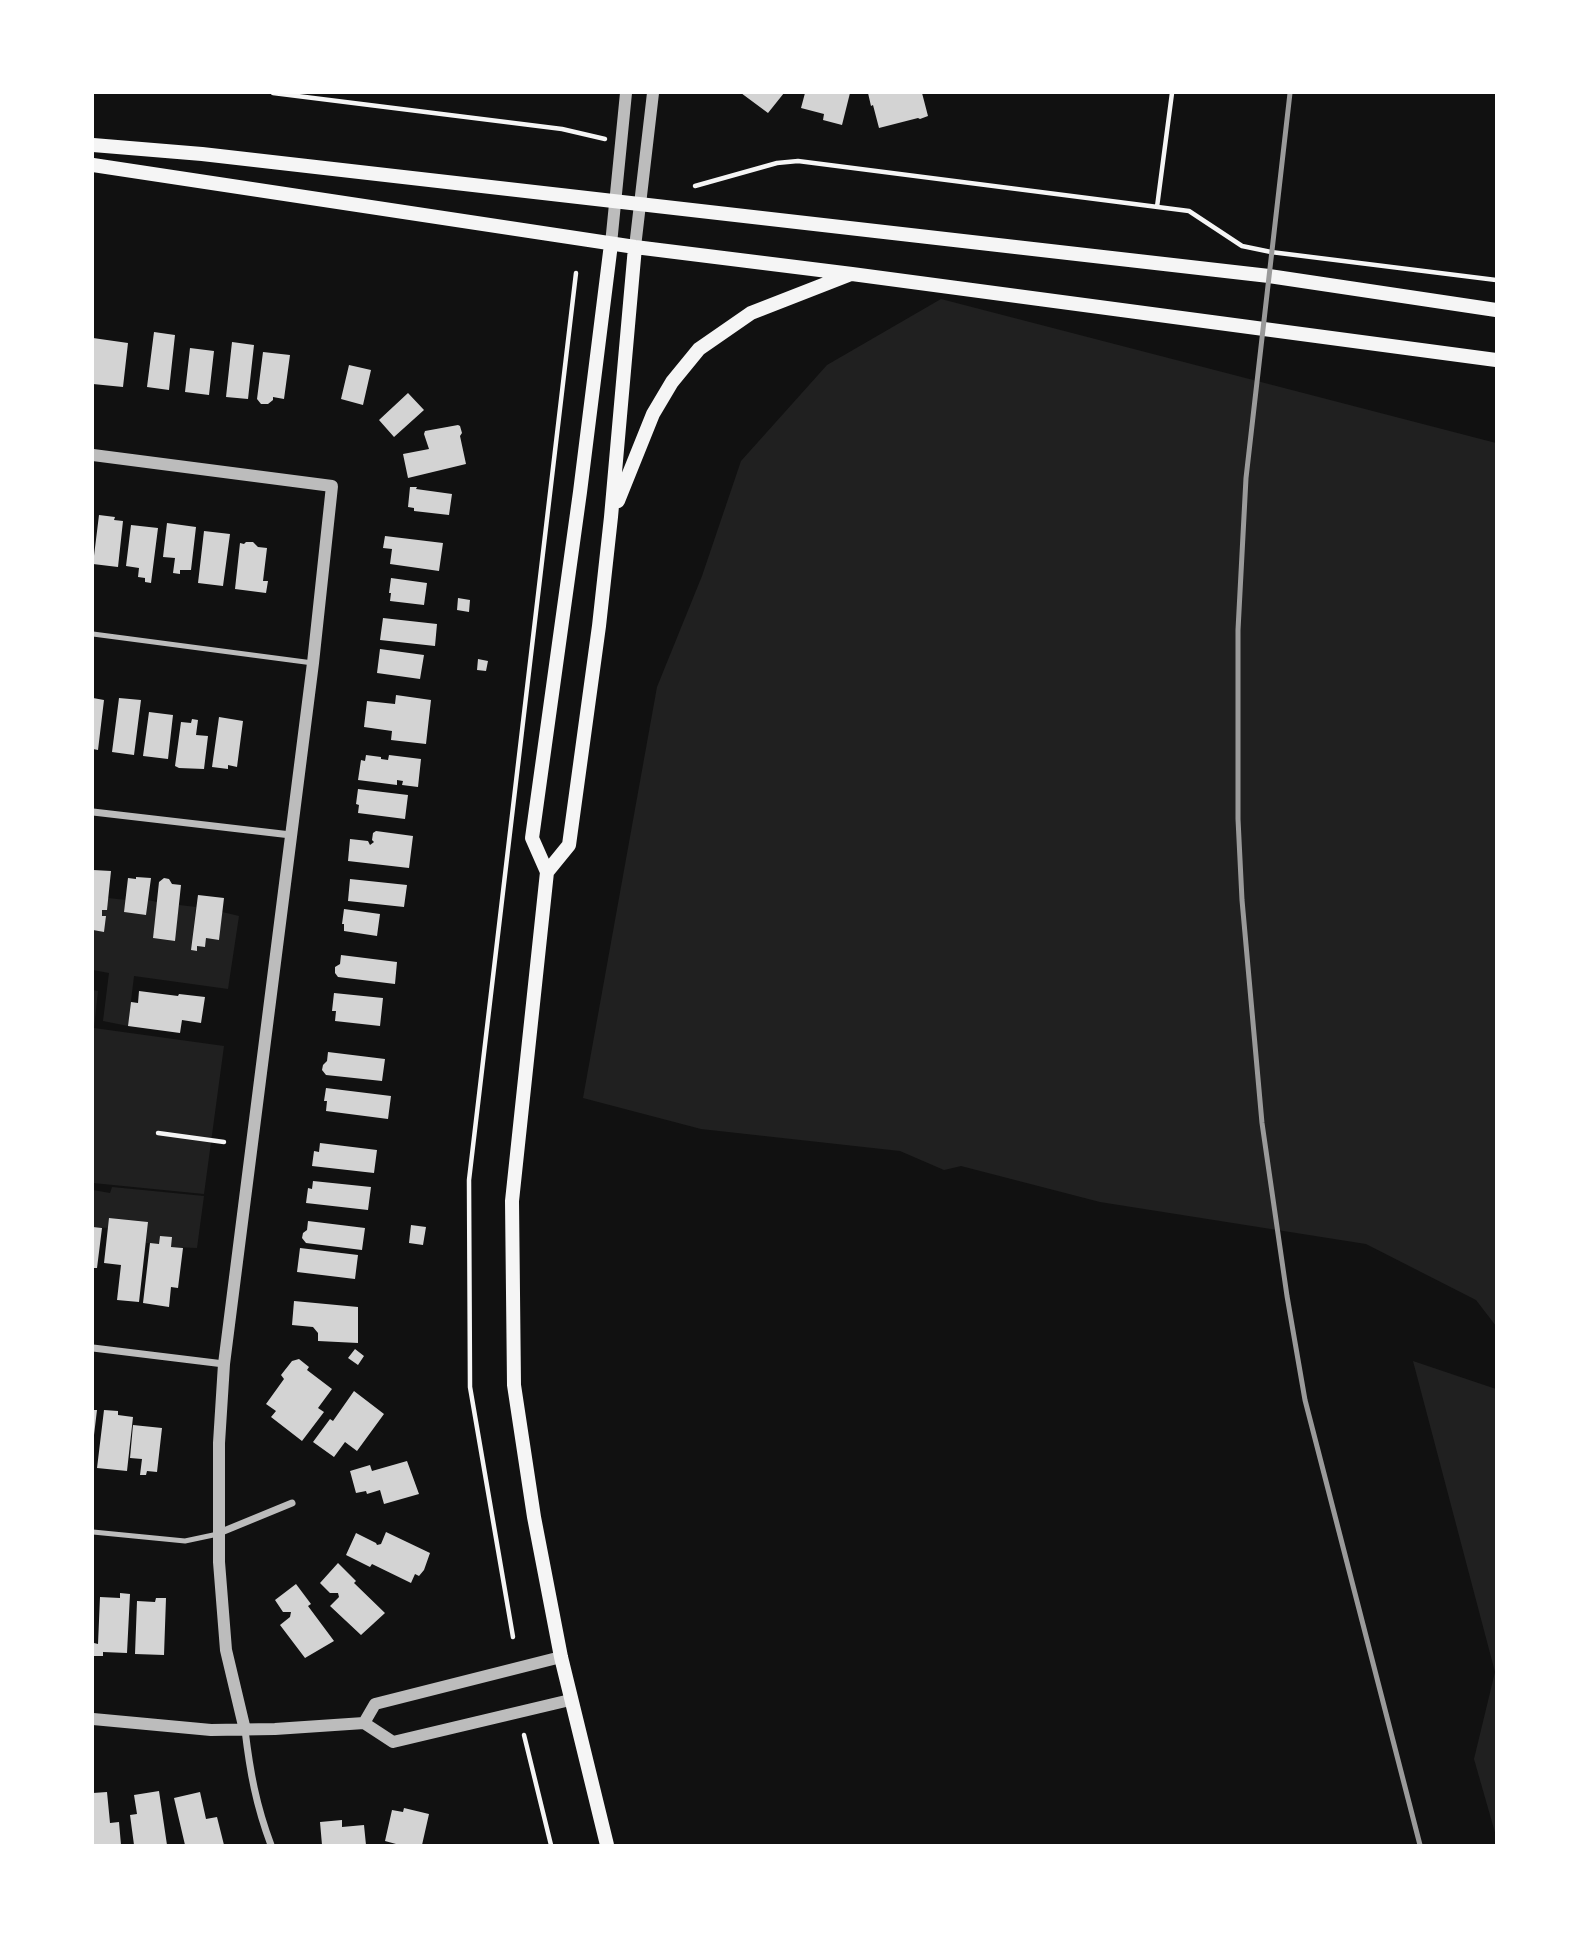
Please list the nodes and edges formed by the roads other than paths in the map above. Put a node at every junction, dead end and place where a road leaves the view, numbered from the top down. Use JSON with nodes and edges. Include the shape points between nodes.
{"nodes":[{"id":1,"x":626,"y":93,"type":"edge"},
{"id":2,"x":653,"y":93,"type":"edge"},
{"id":3,"x":93,"y":145,"type":"edge"},
{"id":4,"x":93,"y":165,"type":"edge"},
{"id":5,"x":615,"y":202,"type":"junction"},
{"id":6,"x":640,"y":206,"type":"junction"},
{"id":7,"x":611,"y":244,"type":"junction"},
{"id":8,"x":635,"y":247,"type":"junction"},
{"id":9,"x":852,"y":274,"type":"junction"},
{"id":10,"x":1496,"y":310,"type":"edge"},
{"id":11,"x":1496,"y":360,"type":"edge"},
{"id":12,"x":93,"y":455,"type":"edge"},
{"id":13,"x":611,"y":517,"type":"junction"},
{"id":14,"x":93,"y":634,"type":"edge"},
{"id":15,"x":313,"y":663,"type":"junction"},
{"id":16,"x":93,"y":812,"type":"edge"},
{"id":17,"x":291,"y":835,"type":"junction"},
{"id":18,"x":547,"y":872,"type":"junction"},
{"id":19,"x":93,"y":1348,"type":"edge"},
{"id":20,"x":224,"y":1364,"type":"junction"},
{"id":21,"x":292,"y":1503,"type":"dead end"},
{"id":22,"x":93,"y":1532,"type":"edge"},
{"id":23,"x":219,"y":1534,"type":"junction"},
{"id":24,"x":561,"y":1657,"type":"junction"},
{"id":25,"x":570,"y":1700,"type":"junction"},
{"id":26,"x":93,"y":1719,"type":"edge"},
{"id":27,"x":364,"y":1723,"type":"junction"},
{"id":28,"x":245,"y":1730,"type":"junction"},
{"id":29,"x":271,"y":1845,"type":"edge"},
{"id":30,"x":607,"y":1845,"type":"edge"}],
"edges":[{"from":1,"to":5,"type":"street"},
{"from":2,"to":6,"type":"street"},
{"from":3,"to":5,"type":"main road"},
{"from":4,"to":7,"type":"main road"},
{"from":5,"to":6,"type":"main road"},
{"from":5,"to":7,"type":"street"},
{"from":6,"to":8,"type":"street"},
{"from":6,"to":10,"type":"main road","via":[[1269,276]]},
{"from":7,"to":8,"type":"main road"},
{"from":7,"to":18,"type":"main road","via":[[532,838]]},
{"from":8,"to":9,"type":"main road"},
{"from":8,"to":13,"type":"main road"},
{"from":9,"to":11,"type":"main road"},
{"from":9,"to":13,"type":"main road","via":[[751,313],[699,349],[653,414]]},
{"from":12,"to":15,"type":"street","via":[[332,486]]},
{"from":13,"to":18,"type":"main road","via":[[569,845]]},
{"from":14,"to":15,"type":"lane"},
{"from":15,"to":17,"type":"street"},
{"from":16,"to":17,"type":"street"},
{"from":17,"to":20,"type":"street"},
{"from":18,"to":24,"type":"main road","via":[[512,1201],[514,1385]]},
{"from":19,"to":20,"type":"street"},
{"from":20,"to":23,"type":"street"},
{"from":21,"to":23,"type":"street"},
{"from":22,"to":23,"type":"lane","via":[[185,1541]]},
{"from":23,"to":28,"type":"street","via":[[226,1650]]},
{"from":24,"to":25,"type":"main road"},
{"from":24,"to":27,"type":"street","via":[[375,1704]]},
{"from":25,"to":27,"type":"street","via":[[394,1742]]},
{"from":25,"to":30,"type":"main road"},
{"from":26,"to":28,"type":"street"},
{"from":27,"to":28,"type":"street"},
{"from":28,"to":29,"type":"street","via":[[250,1776]]}]}
